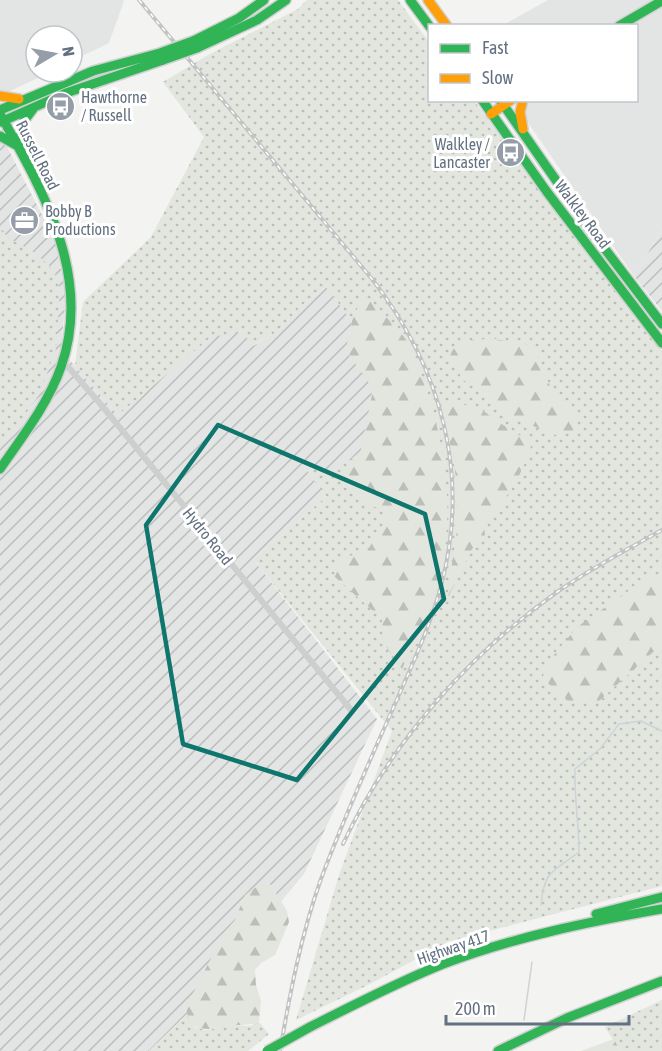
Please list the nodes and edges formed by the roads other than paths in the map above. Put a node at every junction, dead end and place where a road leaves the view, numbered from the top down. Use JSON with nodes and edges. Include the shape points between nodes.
{"nodes":[{"id":1,"x":264,"y":0,"type":"edge"},
{"id":2,"x":286,"y":0,"type":"edge"},
{"id":3,"x":410,"y":0,"type":"edge"},
{"id":4,"x":428,"y":0,"type":"edge"},
{"id":5,"x":661,"y":2,"type":"edge"},
{"id":6,"x":446,"y":24,"type":"edge"},
{"id":7,"x":622,"y":24,"type":"edge"},
{"id":8,"x":630,"y":24,"type":"edge"},
{"id":9,"x":428,"y":26,"type":"edge"},
{"id":10,"x":195,"y":44,"type":"junction"},
{"id":11,"x":162,"y":57,"type":"junction"},
{"id":12,"x":0,"y":96,"type":"edge"},
{"id":13,"x":25,"y":99,"type":"junction"},
{"id":14,"x":522,"y":102,"type":"edge"},
{"id":15,"x":38,"y":104,"type":"junction"},
{"id":16,"x":496,"y":104,"type":"edge"},
{"id":17,"x":1,"y":117,"type":"edge"},
{"id":18,"x":523,"y":132,"type":"junction"},
{"id":19,"x":0,"y":136,"type":"edge"},
{"id":20,"x":16,"y":145,"type":"junction"},
{"id":21,"x":22,"y":156,"type":"junction"},
{"id":22,"x":662,"y":324,"type":"edge"},
{"id":23,"x":662,"y":343,"type":"edge"},
{"id":24,"x":63,"y":364,"type":"junction"},
{"id":25,"x":0,"y":469,"type":"edge"},
{"id":26,"x":351,"y":710,"type":"dead end"},
{"id":27,"x":662,"y":897,"type":"edge"},
{"id":28,"x":662,"y":909,"type":"edge"},
{"id":29,"x":468,"y":956,"type":"junction"},
{"id":30,"x":662,"y":981,"type":"edge"},
{"id":31,"x":662,"y":988,"type":"edge"},
{"id":32,"x":567,"y":1018,"type":"junction"},
{"id":33,"x":267,"y":1051,"type":"edge"},
{"id":34,"x":498,"y":1051,"type":"edge"}],
"edges":[{"from":1,"to":10,"type":"main road","name":"Russell Road"},
{"from":2,"to":10,"type":"main road","name":"Russell Road","via":[[257,20]]},
{"from":3,"to":9,"type":"main road"},
{"from":4,"to":6,"type":"main road"},
{"from":5,"to":7,"type":"main road"},
{"from":5,"to":8,"type":"main road"},
{"from":10,"to":11,"type":"main road","name":"Russell Road","bridge":true},
{"from":11,"to":13,"type":"main road","name":"Russell Road","via":[[93,71]]},
{"from":11,"to":15,"type":"main road","name":"Russell Road"},
{"from":12,"to":13,"type":"main road"},
{"from":13,"to":17,"type":"main road","name":"Russell Road"},
{"from":14,"to":18,"type":"main road"},
{"from":15,"to":17,"type":"main road","name":"Russell Road"},
{"from":15,"to":21,"type":"main road","via":[[21,125]]},
{"from":16,"to":18,"type":"main road","name":"Walkley Road"},
{"from":16,"to":23,"type":"main road","name":"Walkley Road","via":[[610,275]]},
{"from":17,"to":20,"type":"main road","name":"Russell Road"},
{"from":18,"to":22,"type":"main road","name":"Walkley Road"},
{"from":19,"to":20,"type":"main road"},
{"from":20,"to":21,"type":"main road","name":"Russell Road"},
{"from":21,"to":24,"type":"main road","name":"Russell Road","via":[[54,221],[69,270],[72,318]]},
{"from":24,"to":25,"type":"main road","name":"Russell Road"},
{"from":24,"to":26,"type":"street","name":"Hydro Road","via":[[103,407]]},
{"from":27,"to":29,"type":"main road","via":[[522,935]]},
{"from":28,"to":29,"type":"main road","name":"Highway 417","via":[[547,933]]},
{"from":29,"to":33,"type":"main road","name":"Highway 417","bridge":true,"via":[[368,998]]},
{"from":30,"to":32,"type":"main road"},
{"from":31,"to":32,"type":"main road"},
{"from":32,"to":34,"type":"main road"}]}
